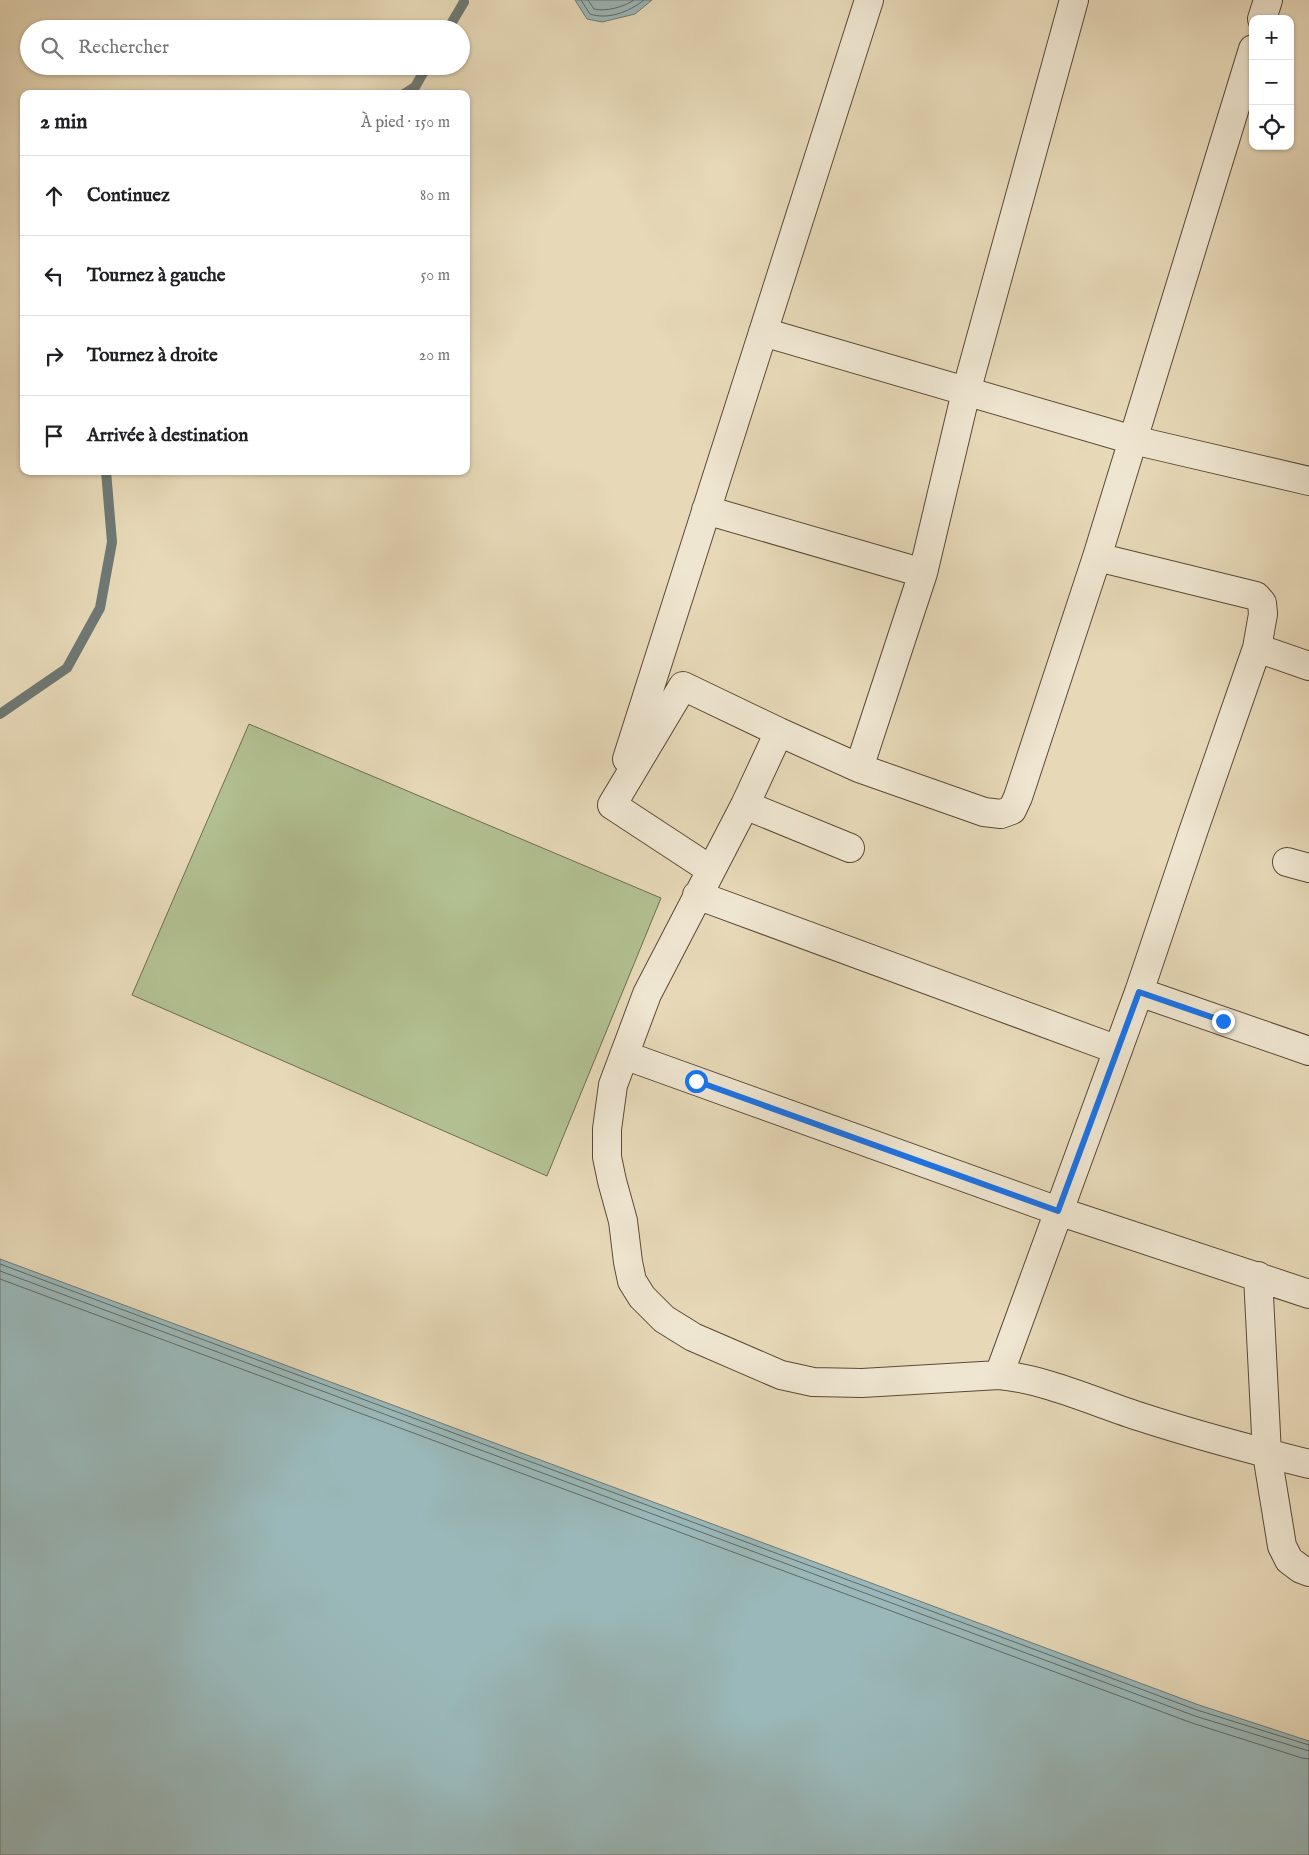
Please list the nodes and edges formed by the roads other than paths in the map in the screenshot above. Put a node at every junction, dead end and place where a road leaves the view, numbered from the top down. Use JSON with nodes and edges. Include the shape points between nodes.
{"nodes":[{"id":1,"x":869,"y":0,"type":"edge"},
{"id":2,"x":1074,"y":0,"type":"edge"},
{"id":3,"x":1268,"y":0,"type":"edge"},
{"id":4,"x":1263,"y":15,"type":"edge"},
{"id":5,"x":1250,"y":60,"type":"edge"},
{"id":6,"x":764,"y":332,"type":"junction"},
{"id":7,"x":966,"y":392,"type":"junction"},
{"id":8,"x":1133,"y":440,"type":"junction"},
{"id":9,"x":1309,"y":481,"type":"edge"},
{"id":10,"x":706,"y":510,"type":"junction"},
{"id":11,"x":1097,"y":557,"type":"junction"},
{"id":12,"x":923,"y":573,"type":"junction"},
{"id":13,"x":1257,"y":648,"type":"junction"},
{"id":14,"x":1309,"y":666,"type":"edge"},
{"id":15,"x":779,"y":732,"type":"junction"},
{"id":16,"x":859,"y":768,"type":"junction"},
{"id":17,"x":612,"y":805,"type":"junction"},
{"id":18,"x":745,"y":805,"type":"junction"},
{"id":19,"x":850,"y":848,"type":"dead end"},
{"id":20,"x":711,"y":870,"type":"junction"},
{"id":21,"x":697,"y":894,"type":"junction"},
{"id":22,"x":1139,"y":992,"type":"junction"},
{"id":23,"x":1118,"y":1050,"type":"junction"},
{"id":24,"x":1309,"y":1051,"type":"edge"},
{"id":25,"x":624,"y":1055,"type":"junction"},
{"id":26,"x":1058,"y":1211,"type":"junction"},
{"id":27,"x":1258,"y":1276,"type":"junction"},
{"id":28,"x":1309,"y":1294,"type":"edge"},
{"id":29,"x":999,"y":1376,"type":"junction"},
{"id":30,"x":1267,"y":1454,"type":"junction"},
{"id":31,"x":1309,"y":1464,"type":"edge"},
{"id":32,"x":1309,"y":1572,"type":"edge"}],
"edges":[{"from":1,"to":6,"type":"street"},
{"from":2,"to":7,"type":"street"},
{"from":3,"to":4,"type":"street"},
{"from":5,"to":8,"type":"street"},
{"from":6,"to":7,"type":"street"},
{"from":6,"to":10,"type":"street"},
{"from":7,"to":8,"type":"street"},
{"from":7,"to":12,"type":"street"},
{"from":8,"to":9,"type":"street"},
{"from":8,"to":11,"type":"street"},
{"from":10,"to":12,"type":"street"},
{"from":10,"to":17,"type":"street"},
{"from":11,"to":13,"type":"street","via":[[1256,596],[1262,604],[1263,614]]},
{"from":11,"to":16,"type":"street","via":[[1012,810],[1001,814],[984,812]]},
{"from":12,"to":16,"type":"street"},
{"from":13,"to":14,"type":"street"},
{"from":13,"to":22,"type":"street"},
{"from":15,"to":16,"type":"street"},
{"from":15,"to":17,"type":"street","via":[[683,686]]},
{"from":15,"to":18,"type":"street"},
{"from":17,"to":20,"type":"street"},
{"from":18,"to":19,"type":"street"},
{"from":18,"to":20,"type":"street"},
{"from":20,"to":21,"type":"street"},
{"from":21,"to":23,"type":"street"},
{"from":21,"to":25,"type":"street","via":[[647,994]]},
{"from":22,"to":23,"type":"street"},
{"from":22,"to":24,"type":"street"},
{"from":23,"to":26,"type":"street"},
{"from":25,"to":26,"type":"street"},
{"from":25,"to":29,"type":"street","via":[[613,1085],[607,1157],[623,1221],[632,1281],[642,1297],[664,1319],[693,1337],[781,1375],[814,1382],[862,1383]]},
{"from":26,"to":27,"type":"street"},
{"from":26,"to":29,"type":"street"},
{"from":27,"to":28,"type":"street"},
{"from":27,"to":30,"type":"street"},
{"from":29,"to":30,"type":"street","via":[[1014,1376]]},
{"from":30,"to":31,"type":"street"},
{"from":30,"to":32,"type":"street","via":[[1282,1546],[1289,1560]]}]}
